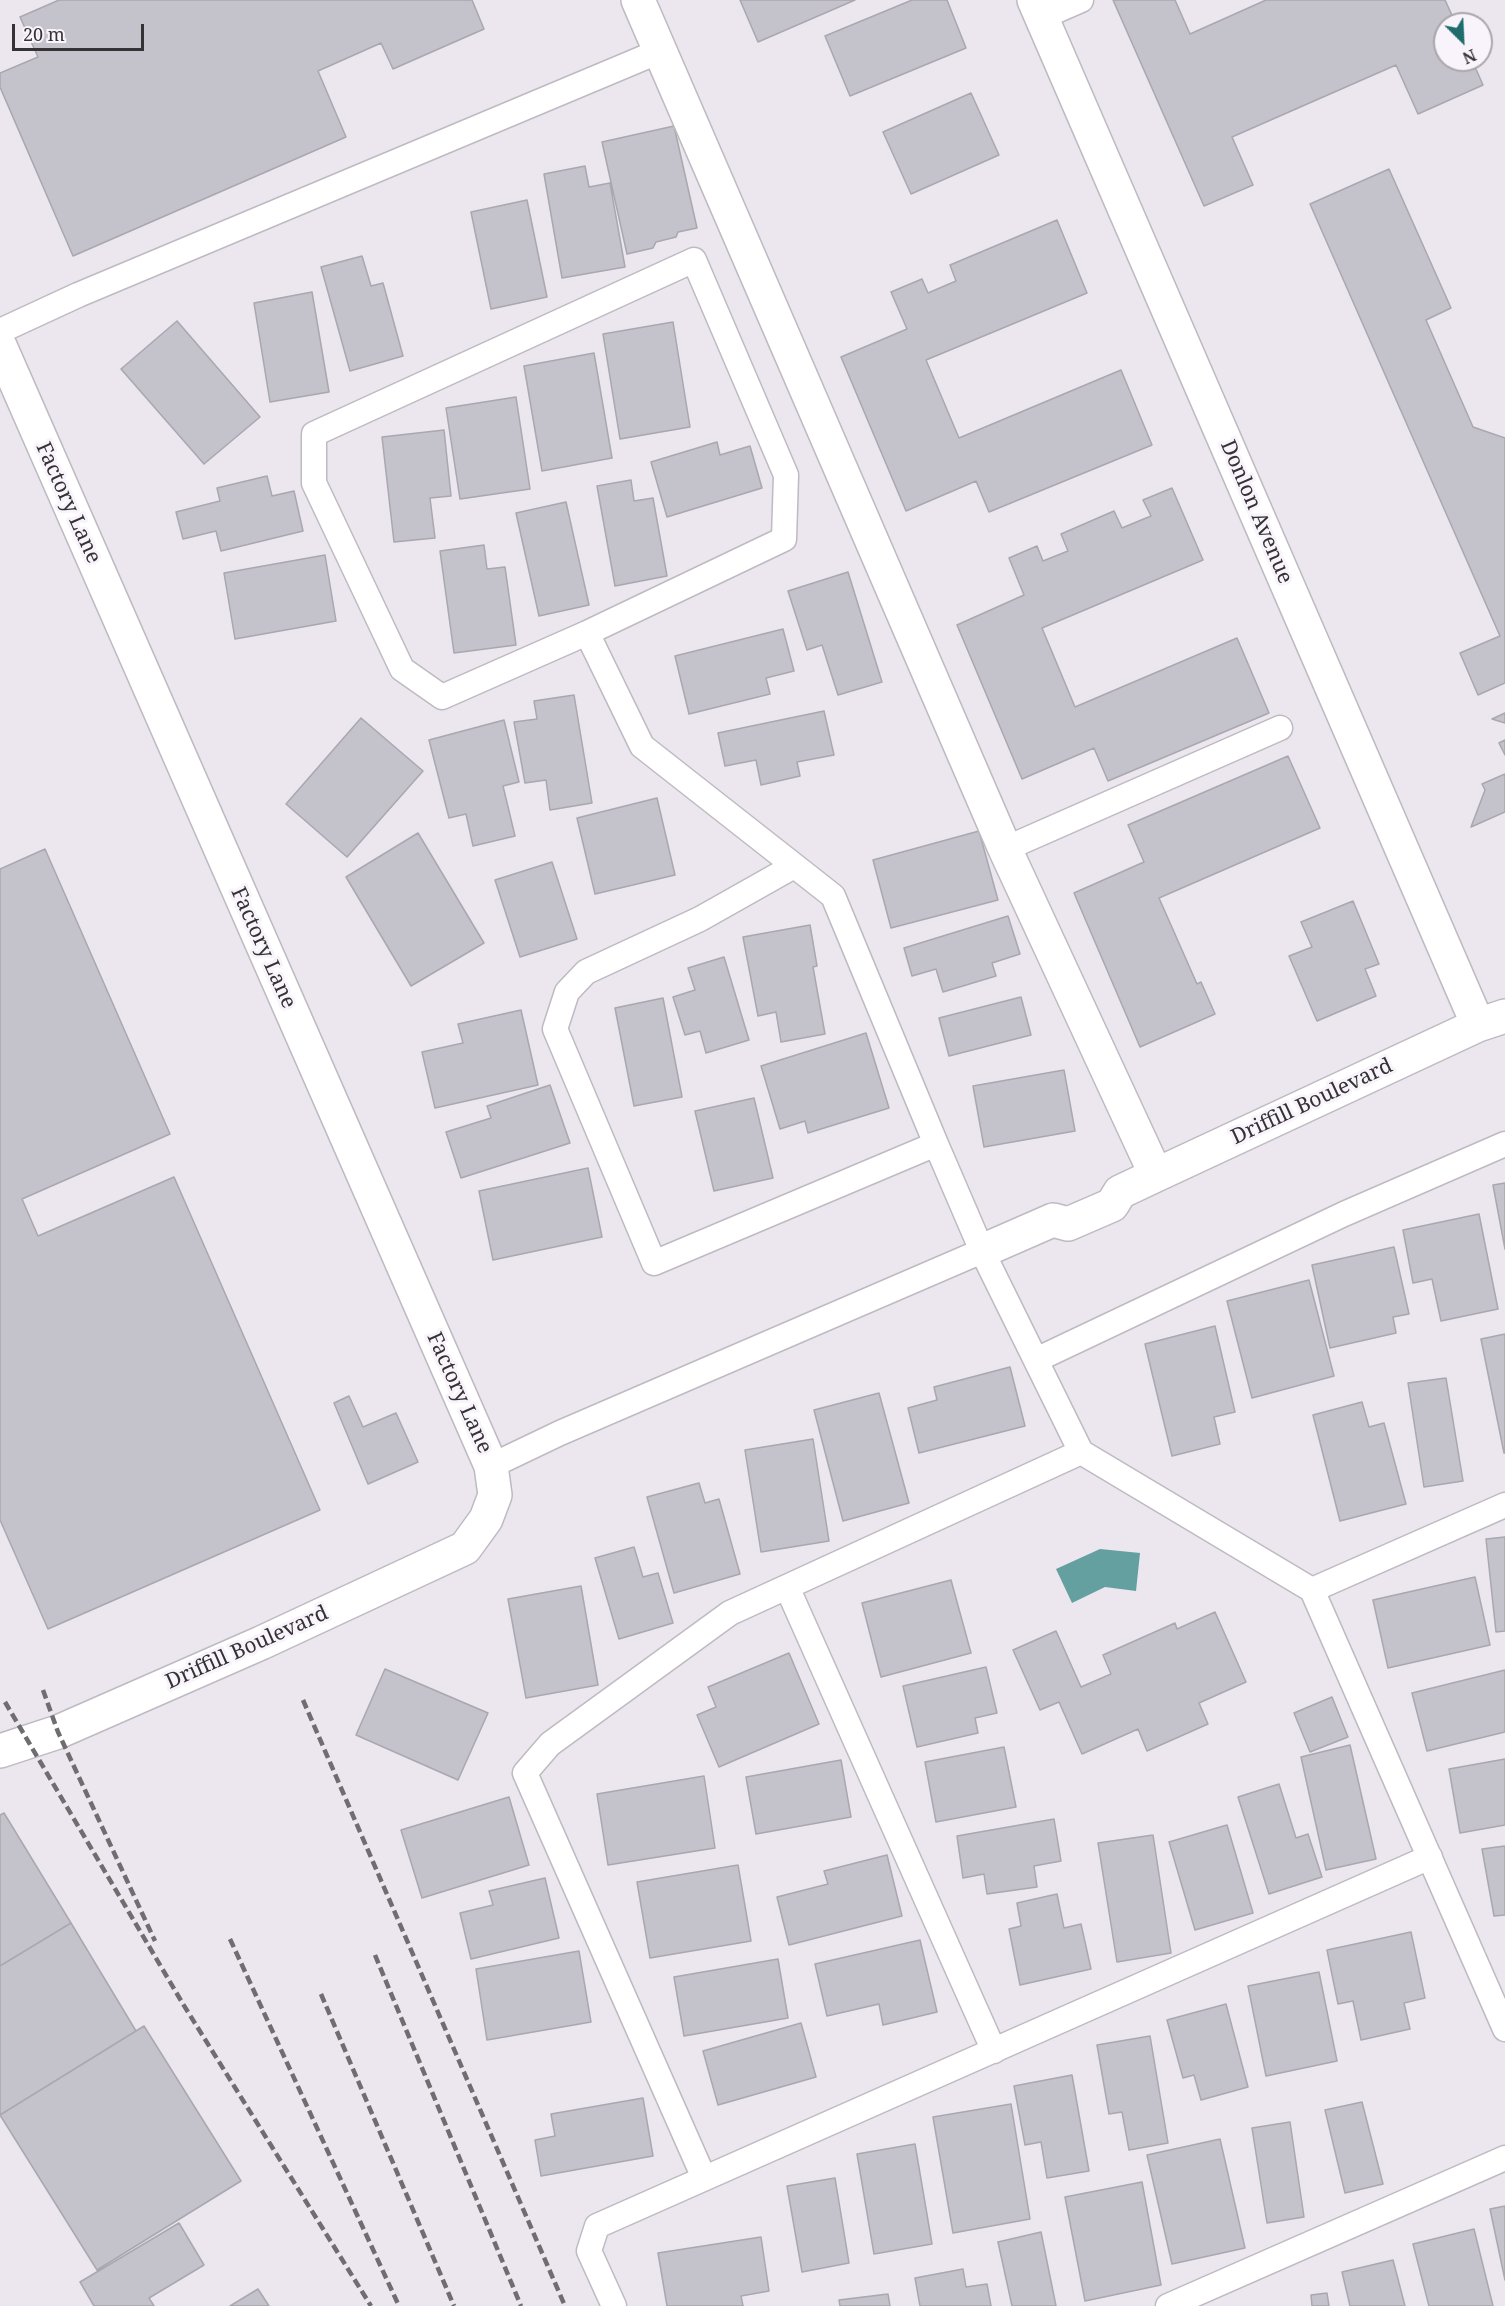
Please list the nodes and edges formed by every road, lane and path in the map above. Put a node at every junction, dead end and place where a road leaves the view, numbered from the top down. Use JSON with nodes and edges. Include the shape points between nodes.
{"nodes":[{"id":1,"x":638,"y":0,"type":"edge"},
{"id":2,"x":1081,"y":0,"type":"edge"},
{"id":3,"x":1038,"y":9,"type":"edge"},
{"id":4,"x":660,"y":51,"type":"junction"},
{"id":5,"x":0,"y":344,"type":"edge"},
{"id":6,"x":586,"y":633,"type":"junction"},
{"id":7,"x":1280,"y":728,"type":"dead end"},
{"id":8,"x":1005,"y":849,"type":"junction"},
{"id":9,"x":794,"y":866,"type":"junction"},
{"id":10,"x":1492,"y":1020,"type":"edge"},
{"id":11,"x":936,"y":1144,"type":"junction"},
{"id":12,"x":1505,"y":1144,"type":"edge"},
{"id":13,"x":1156,"y":1174,"type":"junction"},
{"id":14,"x":982,"y":1251,"type":"junction"},
{"id":15,"x":1035,"y":1360,"type":"junction"},
{"id":16,"x":1081,"y":1452,"type":"junction"},
{"id":17,"x":491,"y":1466,"type":"junction"},
{"id":18,"x":1505,"y":1505,"type":"edge"},
{"id":19,"x":465,"y":1548,"type":"joint"},
{"id":20,"x":788,"y":1587,"type":"junction"},
{"id":21,"x":1312,"y":1590,"type":"junction"},
{"id":22,"x":14,"y":1747,"type":"edge"},
{"id":23,"x":1430,"y":1857,"type":"junction"},
{"id":24,"x":1505,"y":2029,"type":"edge"},
{"id":25,"x":994,"y":2051,"type":"junction"},
{"id":26,"x":1505,"y":2158,"type":"edge"},
{"id":27,"x":704,"y":2178,"type":"junction"},
{"id":28,"x":614,"y":2306,"type":"edge"},
{"id":29,"x":1168,"y":2306,"type":"edge"}],
"edges":[{"from":1,"to":4,"type":"street"},
{"from":2,"to":3,"type":"lane"},
{"from":3,"to":10,"type":"street","name":"Donlon Avenue"},
{"from":4,"to":5,"type":"lane","via":[[100,286]]},
{"from":4,"to":8,"type":"street"},
{"from":5,"to":17,"type":"street","name":"Factory Lane"},
{"from":6,"to":6,"type":"lane","via":[[784,539],[786,475],[694,260],[314,434],[314,483],[402,669],[442,696]]},
{"from":6,"to":9,"type":"lane","via":[[642,746]]},
{"from":7,"to":8,"type":"lane"},
{"from":8,"to":13,"type":"street"},
{"from":9,"to":11,"type":"lane","via":[[833,896]]},
{"from":9,"to":11,"type":"lane","via":[[700,919],[586,972],[567,992],[555,1029],[654,1263]]},
{"from":10,"to":13,"type":"street","name":"Driffill Boulevard"},
{"from":11,"to":14,"type":"lane"},
{"from":12,"to":15,"type":"lane","via":[[1344,1214]]},
{"from":13,"to":14,"type":"street","name":"Driffill Boulevard","via":[[1120,1192],[1105,1188],[1058,1209],[1053,1220]]},
{"from":14,"to":15,"type":"lane"},
{"from":14,"to":17,"type":"lane"},
{"from":15,"to":16,"type":"lane"},
{"from":16,"to":20,"type":"lane"},
{"from":16,"to":21,"type":"lane"},
{"from":17,"to":19,"type":"street","name":"Factory Lane","via":[[495,1495],[486,1519]]},
{"from":18,"to":21,"type":"lane"},
{"from":19,"to":22,"type":"street","name":"Driffill Boulevard","via":[[261,1643],[58,1732]]},
{"from":20,"to":25,"type":"lane"},
{"from":20,"to":27,"type":"lane","via":[[730,1613],[550,1744],[525,1773]]},
{"from":21,"to":23,"type":"lane"},
{"from":23,"to":24,"type":"lane"},
{"from":23,"to":25,"type":"lane"},
{"from":25,"to":27,"type":"lane"},
{"from":26,"to":29,"type":"lane"},
{"from":27,"to":28,"type":"lane","via":[[597,2226],[590,2251]]}]}
